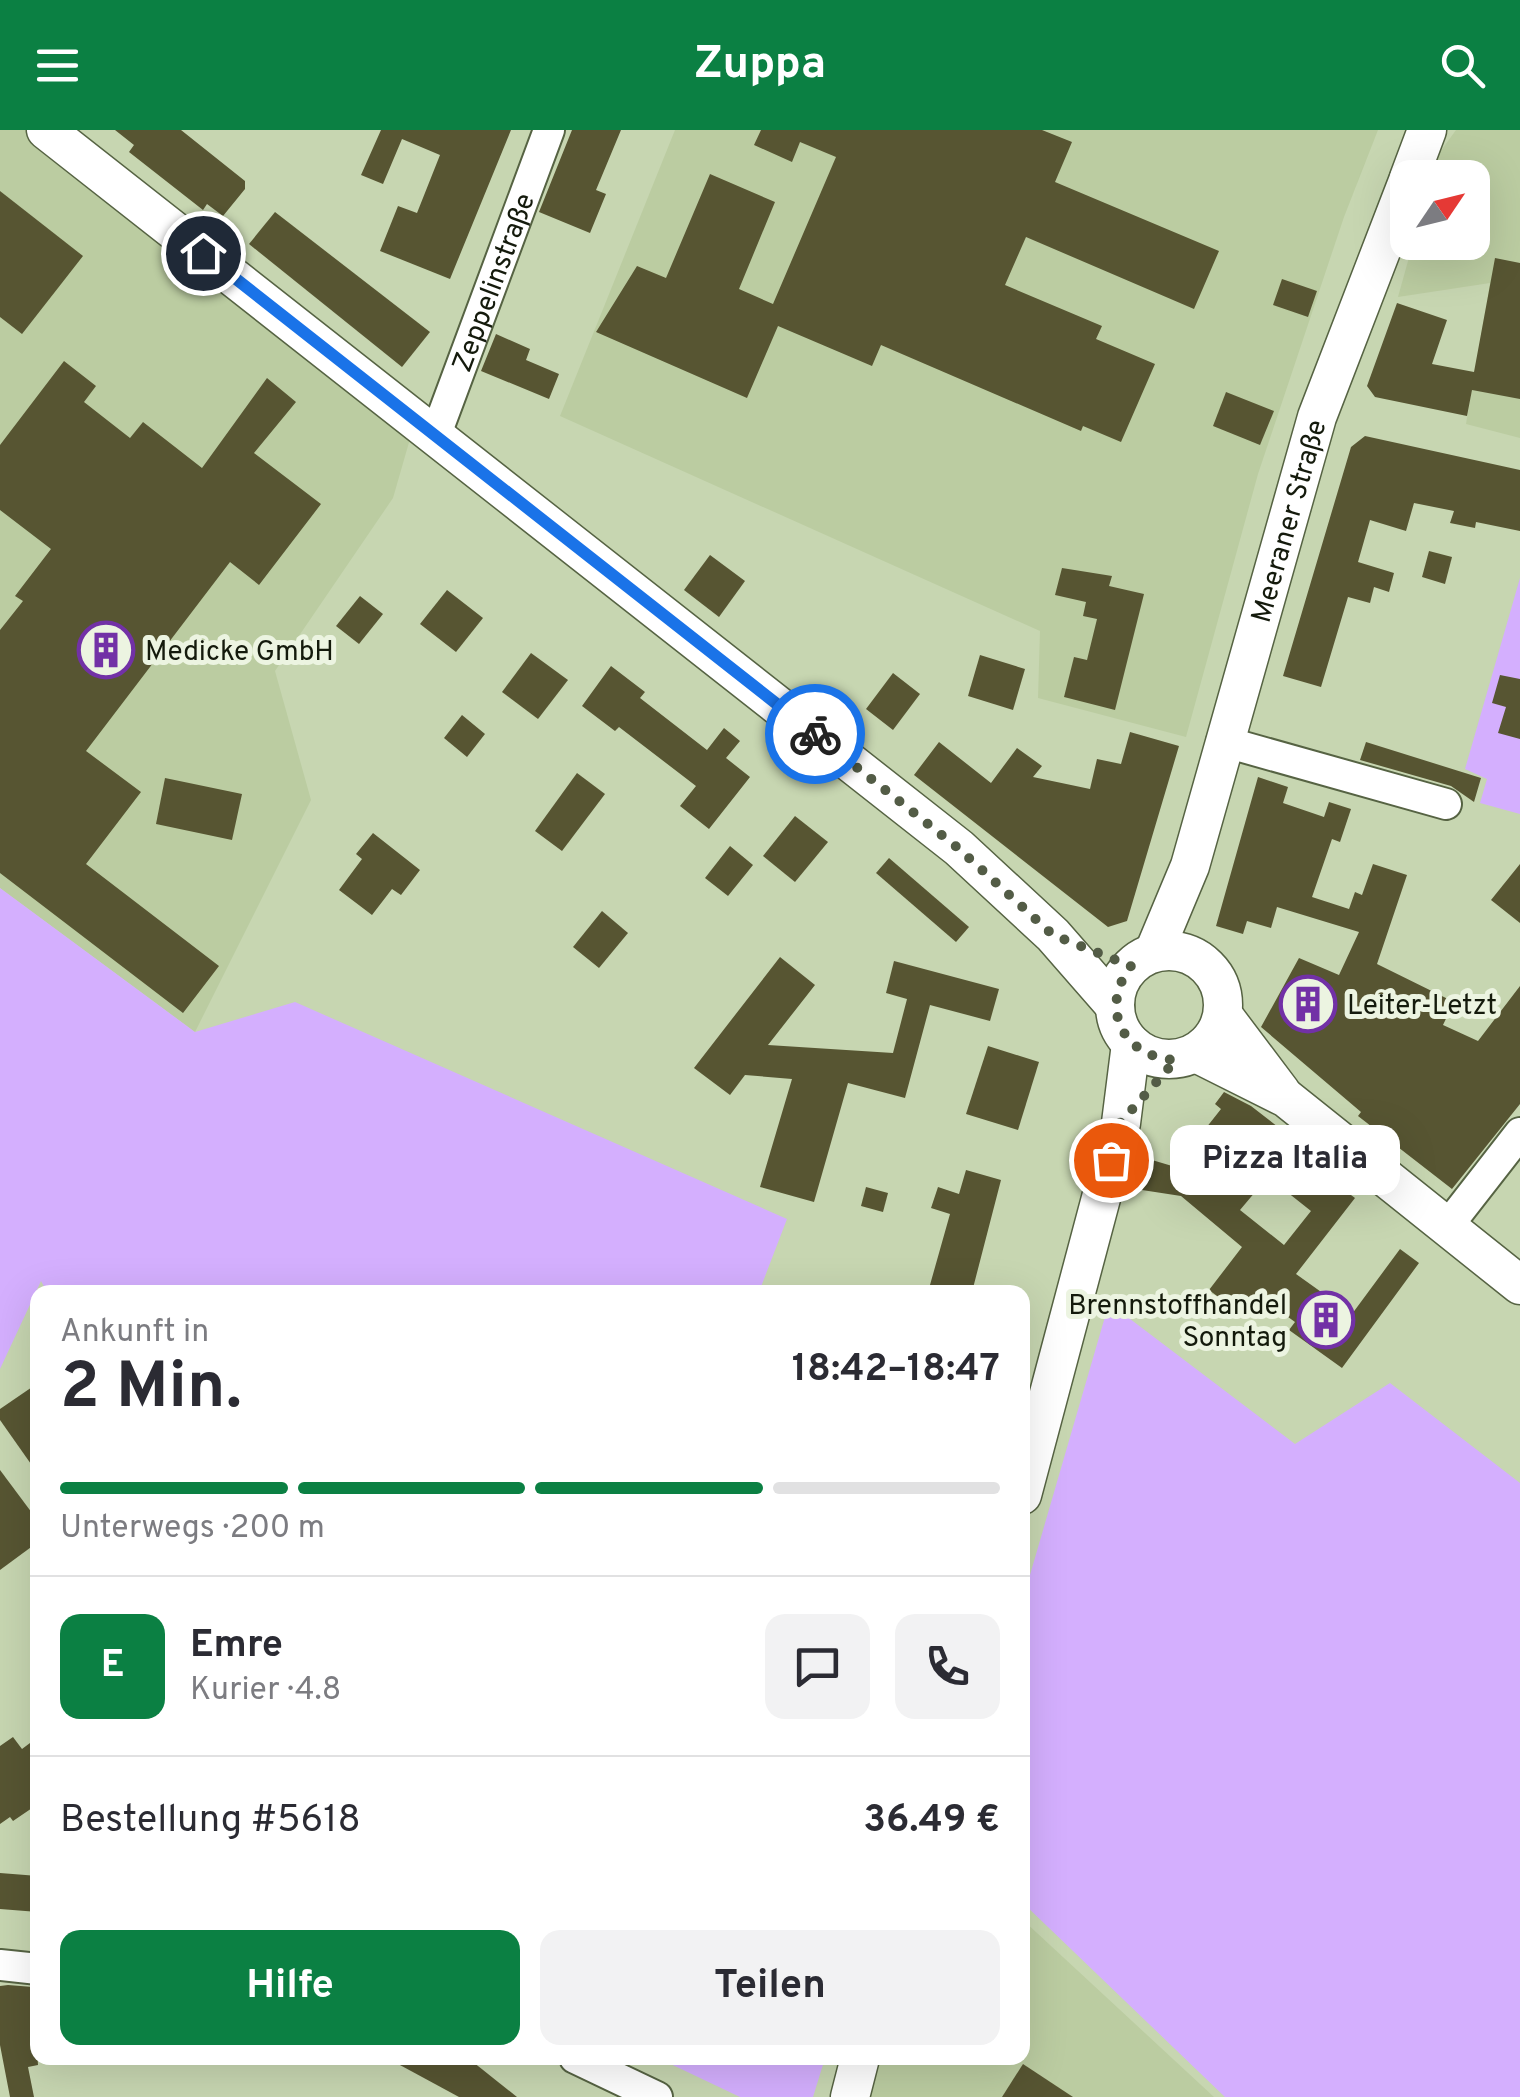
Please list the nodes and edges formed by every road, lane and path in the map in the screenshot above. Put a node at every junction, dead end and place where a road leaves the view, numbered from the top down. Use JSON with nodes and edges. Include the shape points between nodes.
{"nodes":[{"id":1,"x":46,"y":130,"type":"edge"},
{"id":2,"x":549,"y":130,"type":"edge"},
{"id":3,"x":1427,"y":130,"type":"edge"},
{"id":4,"x":1416,"y":160,"type":"edge"},
{"id":5,"x":1390,"y":227,"type":"edge"},
{"id":6,"x":436,"y":434,"type":"junction"},
{"id":7,"x":1222,"y":741,"type":"junction"},
{"id":8,"x":1446,"y":804,"type":"dead end"},
{"id":9,"x":1190,"y":866,"type":"junction"},
{"id":10,"x":1053,"y":935,"type":"junction"},
{"id":11,"x":1142,"y":959,"type":"junction"},
{"id":12,"x":1199,"y":959,"type":"junction"},
{"id":13,"x":1114,"y":1006,"type":"junction"},
{"id":14,"x":1223,"y":1015,"type":"junction"},
{"id":15,"x":1131,"y":1044,"type":"junction"},
{"id":16,"x":1186,"y":1056,"type":"junction"},
{"id":17,"x":1286,"y":1098,"type":"junction"},
{"id":18,"x":1120,"y":1123,"type":"junction"},
{"id":19,"x":1520,"y":1133,"type":"edge"},
{"id":20,"x":1446,"y":1228,"type":"junction"},
{"id":21,"x":1520,"y":1285,"type":"edge"},
{"id":22,"x":1030,"y":1465,"type":"edge"},
{"id":23,"x":0,"y":1965,"type":"edge"},
{"id":24,"x":30,"y":1968,"type":"edge"},
{"id":25,"x":590,"y":2065,"type":"edge"},
{"id":26,"x":858,"y":2065,"type":"edge"},
{"id":27,"x":657,"y":2097,"type":"edge"},
{"id":28,"x":850,"y":2097,"type":"edge"}],
"edges":[{"from":1,"to":6,"type":"street"},
{"from":2,"to":6,"type":"street","name":"Zeppelinstraße"},
{"from":3,"to":4,"type":"street","name":"Meeraner Straße"},
{"from":5,"to":7,"type":"street","name":"Meeraner Straße","via":[[1318,417]]},
{"from":6,"to":10,"type":"street","via":[[958,848]]},
{"from":7,"to":8,"type":"street"},
{"from":7,"to":9,"type":"street","name":"Meeraner Straße"},
{"from":9,"to":11,"type":"street","name":"Meeraner Straße"},
{"from":9,"to":12,"type":"street","name":"Meeraner Straße"},
{"from":10,"to":11,"type":"street"},
{"from":10,"to":13,"type":"street"},
{"from":11,"to":12,"type":"street","via":[[1170,950]]},
{"from":11,"to":13,"type":"street","via":[[1116,990]]},
{"from":12,"to":14,"type":"street","via":[[1220,986]]},
{"from":13,"to":15,"type":"street"},
{"from":14,"to":16,"type":"street","via":[[1218,1030]]},
{"from":14,"to":17,"type":"street"},
{"from":15,"to":16,"type":"street","via":[[1160,1059]]},
{"from":15,"to":18,"type":"street"},
{"from":16,"to":17,"type":"street"},
{"from":16,"to":18,"type":"street"},
{"from":17,"to":20,"type":"street"},
{"from":18,"to":22,"type":"street"},
{"from":19,"to":20,"type":"street"},
{"from":20,"to":21,"type":"street"},
{"from":23,"to":24,"type":"street"},
{"from":25,"to":27,"type":"street"},
{"from":26,"to":28,"type":"street"}]}
